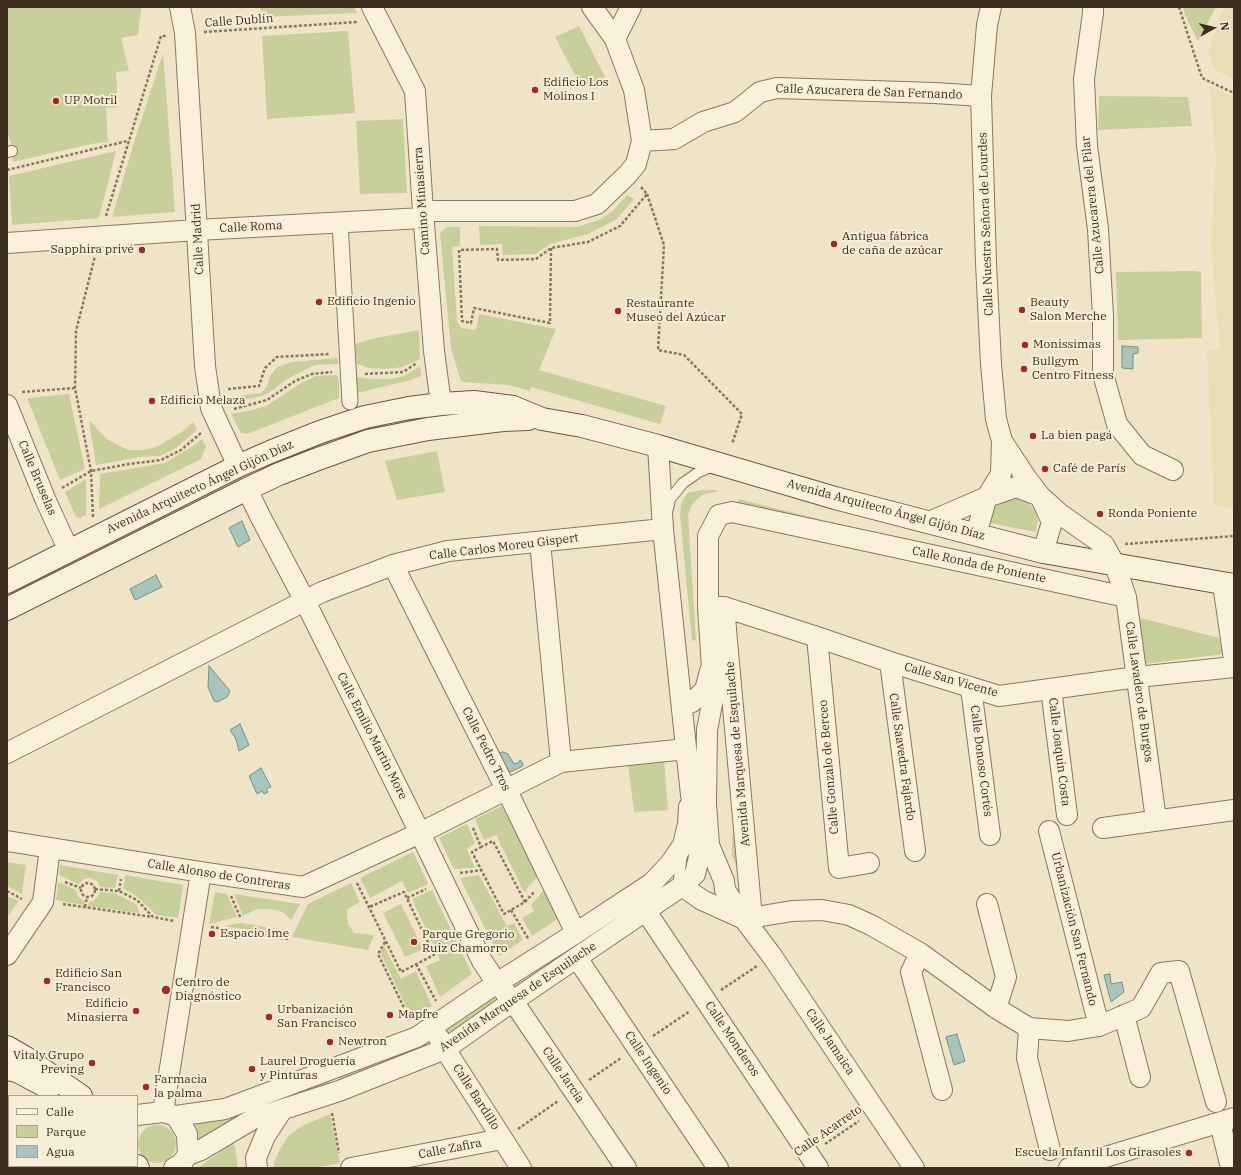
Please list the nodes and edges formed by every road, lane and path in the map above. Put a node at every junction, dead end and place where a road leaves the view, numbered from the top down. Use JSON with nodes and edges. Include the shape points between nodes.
{"nodes":[{"id":1,"x":180,"y":7,"type":"edge"},
{"id":2,"x":592,"y":7,"type":"edge"},
{"id":3,"x":631,"y":7,"type":"edge"},
{"id":4,"x":991,"y":7,"type":"edge"},
{"id":5,"x":1093,"y":7,"type":"edge"},
{"id":6,"x":1179,"y":7,"type":"edge"},
{"id":7,"x":376,"y":14,"type":"edge"},
{"id":8,"x":203,"y":32,"type":"dead end"},
{"id":9,"x":167,"y":36,"type":"dead end"},
{"id":10,"x":615,"y":39,"type":"junction"},
{"id":11,"x":1234,"y":93,"type":"edge"},
{"id":12,"x":981,"y":96,"type":"junction"},
{"id":13,"x":128,"y":141,"type":"junction"},
{"id":14,"x":642,"y":141,"type":"junction"},
{"id":15,"x":7,"y":170,"type":"edge"},
{"id":16,"x":640,"y":186,"type":"dead end"},
{"id":17,"x":647,"y":194,"type":"junction"},
{"id":18,"x":423,"y":214,"type":"junction"},
{"id":19,"x":340,"y":222,"type":"junction"},
{"id":20,"x":197,"y":230,"type":"junction"},
{"id":21,"x":100,"y":236,"type":"junction"},
{"id":22,"x":7,"y":243,"type":"edge"},
{"id":23,"x":551,"y":248,"type":"junction"},
{"id":24,"x":347,"y":353,"type":"junction"},
{"id":25,"x":75,"y":388,"type":"junction"},
{"id":26,"x":225,"y":390,"type":"dead end"},
{"id":27,"x":12,"y":399,"type":"edge"},
{"id":28,"x":350,"y":402,"type":"dead end"},
{"id":29,"x":441,"y":404,"type":"junction"},
{"id":30,"x":542,"y":418,"type":"junction"},
{"id":31,"x":1002,"y":441,"type":"junction"},
{"id":32,"x":732,"y":444,"type":"dead end"},
{"id":33,"x":658,"y":446,"type":"junction"},
{"id":34,"x":718,"y":464,"type":"junction"},
{"id":35,"x":238,"y":466,"type":"junction"},
{"id":36,"x":1173,"y":470,"type":"dead end"},
{"id":37,"x":247,"y":489,"type":"junction"},
{"id":38,"x":1040,"y":496,"type":"junction"},
{"id":39,"x":987,"y":497,"type":"junction"},
{"id":40,"x":929,"y":522,"type":"junction"},
{"id":41,"x":663,"y":529,"type":"junction"},
{"id":42,"x":830,"y":534,"type":"joint"},
{"id":43,"x":976,"y":534,"type":"junction"},
{"id":44,"x":1234,"y":536,"type":"edge"},
{"id":45,"x":95,"y":537,"type":"junction"},
{"id":46,"x":540,"y":542,"type":"junction"},
{"id":47,"x":1104,"y":545,"type":"junction"},
{"id":48,"x":69,"y":551,"type":"junction"},
{"id":49,"x":1043,"y":552,"type":"junction"},
{"id":50,"x":393,"y":565,"type":"junction"},
{"id":51,"x":1115,"y":565,"type":"junction"},
{"id":52,"x":7,"y":582,"type":"edge"},
{"id":53,"x":1228,"y":584,"type":"edge"},
{"id":54,"x":1126,"y":597,"type":"junction"},
{"id":55,"x":305,"y":600,"type":"junction"},
{"id":56,"x":716,"y":607,"type":"junction"},
{"id":57,"x":7,"y":609,"type":"edge"},
{"id":58,"x":817,"y":637,"type":"junction"},
{"id":59,"x":1234,"y":660,"type":"edge"},
{"id":60,"x":890,"y":662,"type":"junction"},
{"id":61,"x":1234,"y":667,"type":"edge"},
{"id":62,"x":712,"y":668,"type":"junction"},
{"id":63,"x":1137,"y":677,"type":"junction"},
{"id":64,"x":971,"y":688,"type":"junction"},
{"id":65,"x":1050,"y":689,"type":"junction"},
{"id":66,"x":682,"y":706,"type":"junction"},
{"id":67,"x":686,"y":749,"type":"junction"},
{"id":68,"x":7,"y":753,"type":"edge"},
{"id":69,"x":561,"y":762,"type":"junction"},
{"id":70,"x":506,"y":789,"type":"junction"},
{"id":71,"x":699,"y":799,"type":"junction"},
{"id":72,"x":466,"y":809,"type":"junction"},
{"id":73,"x":1234,"y":810,"type":"edge"},
{"id":74,"x":1067,"y":816,"type":"dead end"},
{"id":75,"x":1156,"y":820,"type":"junction"},
{"id":76,"x":1103,"y":828,"type":"dead end"},
{"id":77,"x":1050,"y":831,"type":"dead end"},
{"id":78,"x":420,"y":833,"type":"junction"},
{"id":79,"x":990,"y":835,"type":"dead end"},
{"id":80,"x":7,"y":841,"type":"edge"},
{"id":81,"x":683,"y":845,"type":"junction"},
{"id":82,"x":481,"y":847,"type":"junction"},
{"id":83,"x":50,"y":848,"type":"junction"},
{"id":84,"x":915,"y":851,"type":"dead end"},
{"id":85,"x":705,"y":854,"type":"junction"},
{"id":86,"x":869,"y":863,"type":"dead end"},
{"id":87,"x":349,"y":866,"type":"junction"},
{"id":88,"x":122,"y":872,"type":"dead end"},
{"id":89,"x":201,"y":872,"type":"junction"},
{"id":90,"x":62,"y":880,"type":"dead end"},
{"id":91,"x":432,"y":886,"type":"dead end"},
{"id":92,"x":682,"y":886,"type":"junction"},
{"id":93,"x":82,"y":888,"type":"junction"},
{"id":94,"x":95,"y":889,"type":"junction"},
{"id":95,"x":119,"y":890,"type":"junction"},
{"id":96,"x":229,"y":890,"type":"dead end"},
{"id":97,"x":725,"y":890,"type":"junction"},
{"id":98,"x":7,"y":892,"type":"edge"},
{"id":99,"x":87,"y":897,"type":"junction"},
{"id":100,"x":407,"y":898,"type":"junction"},
{"id":101,"x":26,"y":901,"type":"dead end"},
{"id":102,"x":59,"y":903,"type":"dead end"},
{"id":103,"x":987,"y":904,"type":"dead end"},
{"id":104,"x":85,"y":907,"type":"junction"},
{"id":105,"x":369,"y":908,"type":"junction"},
{"id":106,"x":511,"y":910,"type":"junction"},
{"id":107,"x":645,"y":910,"type":"junction"},
{"id":108,"x":153,"y":917,"type":"junction"},
{"id":109,"x":748,"y":918,"type":"junction"},
{"id":110,"x":241,"y":919,"type":"dead end"},
{"id":111,"x":180,"y":922,"type":"dead end"},
{"id":112,"x":209,"y":926,"type":"dead end"},
{"id":113,"x":576,"y":933,"type":"junction"},
{"id":114,"x":288,"y":939,"type":"dead end"},
{"id":115,"x":385,"y":942,"type":"junction"},
{"id":116,"x":531,"y":944,"type":"dead end"},
{"id":117,"x":920,"y":953,"type":"junction"},
{"id":118,"x":7,"y":955,"type":"edge"},
{"id":119,"x":577,"y":958,"type":"junction"},
{"id":120,"x":416,"y":964,"type":"junction"},
{"id":121,"x":497,"y":983,"type":"junction"},
{"id":122,"x":513,"y":1001,"type":"junction"},
{"id":123,"x":996,"y":1008,"type":"junction"},
{"id":124,"x":1124,"y":1015,"type":"junction"},
{"id":125,"x":439,"y":1022,"type":"junction"},
{"id":126,"x":412,"y":1024,"type":"dead end"},
{"id":127,"x":1100,"y":1026,"type":"junction"},
{"id":128,"x":1029,"y":1028,"type":"junction"},
{"id":129,"x":7,"y":1046,"type":"edge"},
{"id":130,"x":445,"y":1049,"type":"junction"},
{"id":131,"x":7,"y":1069,"type":"edge"},
{"id":132,"x":1140,"y":1077,"type":"dead end"},
{"id":133,"x":942,"y":1090,"type":"dead end"},
{"id":134,"x":339,"y":1091,"type":"junction"},
{"id":135,"x":56,"y":1095,"type":"edge"},
{"id":136,"x":80,"y":1095,"type":"edge"},
{"id":137,"x":1216,"y":1102,"type":"dead end"},
{"id":138,"x":876,"y":1109,"type":"junction"},
{"id":139,"x":282,"y":1110,"type":"junction"},
{"id":140,"x":169,"y":1114,"type":"junction"},
{"id":141,"x":138,"y":1115,"type":"edge"},
{"id":142,"x":1227,"y":1120,"type":"edge"},
{"id":143,"x":502,"y":1139,"type":"junction"},
{"id":144,"x":1050,"y":1150,"type":"dead end"},
{"id":145,"x":813,"y":1161,"type":"edge"},
{"id":146,"x":181,"y":1162,"type":"edge"},
{"id":147,"x":346,"y":1164,"type":"edge"},
{"id":148,"x":256,"y":1168,"type":"edge"},
{"id":149,"x":521,"y":1168,"type":"edge"},
{"id":150,"x":626,"y":1168,"type":"edge"},
{"id":151,"x":718,"y":1168,"type":"edge"},
{"id":152,"x":914,"y":1168,"type":"edge"},
{"id":153,"x":1069,"y":1168,"type":"edge"},
{"id":154,"x":1231,"y":1168,"type":"edge"}],
"edges":[{"from":1,"to":20,"type":"street","name":"Calle Madrid","via":[[185,33]]},
{"from":2,"to":10,"type":"street"},
{"from":3,"to":10,"type":"street"},
{"from":4,"to":12,"type":"street","name":"Calle Nuestra Señora de Lourdes"},
{"from":5,"to":36,"type":"street","name":"Calle Azucarera del Pilar","via":[[1084,79],[1087,146],[1098,229],[1103,374],[1117,424],[1142,455]]},
{"from":6,"to":11,"type":"path","via":[[1202,78]]},
{"from":7,"to":8,"type":"path","name":"Calle Dublín"},
{"from":7,"to":18,"type":"street","name":"Camino Minasierra","via":[[415,91]]},
{"from":9,"to":13,"type":"path","via":[[160,36]]},
{"from":10,"to":14,"type":"street","via":[[634,90]]},
{"from":12,"to":14,"type":"street","name":"Calle Azucarera de San Fernando","via":[[935,92],[777,88],[760,92],[735,112],[703,122],[674,139]]},
{"from":12,"to":31,"type":"street","name":"Calle Nuestra Señora de Lourdes","via":[[991,364],[996,419]]},
{"from":13,"to":15,"type":"path"},
{"from":13,"to":21,"type":"path"},
{"from":14,"to":18,"type":"street","via":[[636,164],[628,174],[596,204],[582,209]]},
{"from":16,"to":17,"type":"path"},
{"from":17,"to":23,"type":"path","via":[[620,226],[588,242]]},
{"from":17,"to":32,"type":"path","via":[[664,245],[658,350],[684,355],[742,414]]},
{"from":18,"to":19,"type":"street","name":"Calle Roma"},
{"from":18,"to":29,"type":"street","name":"Camino Minasierra"},
{"from":19,"to":20,"type":"street","name":"Calle Roma"},
{"from":19,"to":24,"type":"street"},
{"from":20,"to":21,"type":"street","name":"Calle Roma"},
{"from":20,"to":35,"type":"street","name":"Calle Madrid","via":[[205,366],[211,408]]},
{"from":21,"to":22,"type":"street","name":"Calle Roma"},
{"from":21,"to":25,"type":"path","via":[[76,331]]},
{"from":23,"to":23,"type":"path","via":[[536,259],[498,260],[497,249],[459,250],[462,321],[471,323],[474,308],[550,324]]},
{"from":24,"to":26,"type":"path","via":[[277,357],[265,368],[259,386]]},
{"from":24,"to":28,"type":"street"},
{"from":25,"to":27,"type":"path"},
{"from":25,"to":45,"type":"path","via":[[91,471]]},
{"from":27,"to":48,"type":"street","name":"Calle Bruselas","via":[[46,501]]},
{"from":29,"to":30,"type":"main road","name":"Avenida Arquitecto Ángel Gijón Díaz","via":[[474,402],[513,407]]},
{"from":29,"to":35,"type":"main road","name":"Avenida Arquitecto Ángel Gijón Díaz","via":[[365,417],[320,432]]},
{"from":30,"to":33,"type":"main road","name":"Avenida Arquitecto Ángel Gijón Díaz"},
{"from":30,"to":37,"type":"main road","name":"Avenida Arquitecto Ángel Gijón Díaz","via":[[428,428],[368,441]]},
{"from":31,"to":38,"type":"street","name":"Calle Nuestra Señora de Lourdes"},
{"from":31,"to":39,"type":"street","name":"Calle Nuestra Señora de Lourdes","via":[[1001,474]]},
{"from":33,"to":34,"type":"main road","name":"Avenida Arquitecto Ángel Gijón Díaz"},
{"from":33,"to":41,"type":"street","name":"Avenida Marquesa de Esquilache"},
{"from":34,"to":40,"type":"main road","name":"Avenida Arquitecto Ángel Gijón Díaz"},
{"from":34,"to":41,"type":"lane","via":[[699,472],[683,483],[670,499]]},
{"from":35,"to":45,"type":"main road","name":"Avenida Arquitecto Ángel Gijón Díaz"},
{"from":37,"to":55,"type":"street","name":"Calle Emilio Martín More"},
{"from":37,"to":57,"type":"main road","name":"Avenida Arquitecto Ángel Gijón Díaz"},
{"from":38,"to":39,"type":"street","via":[[1016,487]]},
{"from":38,"to":47,"type":"street","name":"Calle Nuestra Señora de Lourdes","via":[[1060,514]]},
{"from":38,"to":49,"type":"street","via":[[1052,522]]},
{"from":39,"to":40,"type":"street"},
{"from":39,"to":43,"type":"street","name":"Calle Nuestra Señora de Lourdes"},
{"from":40,"to":43,"type":"main road","name":"Avenida Arquitecto Ángel Gijón Díaz"},
{"from":41,"to":46,"type":"street","name":"Calle Carlos Moreu Gispert"},
{"from":41,"to":66,"type":"street","name":"Avenida Marquesa de Esquilache"},
{"from":42,"to":54,"type":"street","name":"Calle Ronda de Poniente"},
{"from":42,"to":56,"type":"street","name":"Avenida Marquesa de Esquilache","via":[[732,512],[719,515],[708,536]]},
{"from":43,"to":49,"type":"main road","name":"Avenida Arquitecto Ángel Gijón Díaz"},
{"from":44,"to":47,"type":"path"},
{"from":45,"to":48,"type":"main road","name":"Avenida Arquitecto Ángel Gijón Díaz"},
{"from":46,"to":50,"type":"street","name":"Calle Carlos Moreu Gispert","via":[[448,551]]},
{"from":46,"to":69,"type":"street"},
{"from":47,"to":51,"type":"street","name":"Calle Nuestra Señora de Lourdes"},
{"from":48,"to":52,"type":"main road","name":"Avenida Arquitecto Ángel Gijón Díaz"},
{"from":49,"to":51,"type":"main road","name":"Avenida Arquitecto Ángel Gijón Díaz"},
{"from":50,"to":55,"type":"street","name":"Calle Carlos Moreu Gispert"},
{"from":50,"to":70,"type":"street","name":"Calle Pedro Tros"},
{"from":51,"to":53,"type":"main road","name":"Avenida Arquitecto Ángel Gijón Díaz"},
{"from":51,"to":54,"type":"street","name":"Calle Lavadero de Burgos"},
{"from":53,"to":59,"type":"street"},
{"from":54,"to":63,"type":"street","name":"Calle Lavadero de Burgos"},
{"from":55,"to":68,"type":"street"},
{"from":55,"to":78,"type":"street","name":"Calle Emilio Martín More"},
{"from":56,"to":58,"type":"street","name":"Calle San Vicente"},
{"from":56,"to":62,"type":"street","name":"Avenida Marquesa de Esquilache"},
{"from":56,"to":109,"type":"street","name":"Avenida Marquesa de Esquilache"},
{"from":58,"to":60,"type":"street","name":"Calle San Vicente"},
{"from":58,"to":86,"type":"street","name":"Calle Gonzalo de Berceo","via":[[839,868]]},
{"from":60,"to":64,"type":"street","name":"Calle San Vicente"},
{"from":60,"to":84,"type":"street","name":"Calle Saavedra Fajardo"},
{"from":61,"to":63,"type":"street","name":"Calle San Vicente"},
{"from":62,"to":66,"type":"street","name":"Avenida Marquesa de Esquilache","via":[[705,690],[692,702]]},
{"from":62,"to":71,"type":"street","name":"Avenida Marquesa de Esquilache","via":[[716,683],[707,730]]},
{"from":63,"to":65,"type":"street","name":"Calle San Vicente"},
{"from":63,"to":75,"type":"street","name":"Calle Lavadero de Burgos"},
{"from":64,"to":65,"type":"street","name":"Calle San Vicente","via":[[998,696]]},
{"from":64,"to":79,"type":"street","name":"Calle Donoso Cortés"},
{"from":65,"to":74,"type":"street","name":"Calle Joaquín Costa"},
{"from":66,"to":67,"type":"street","name":"Avenida Marquesa de Esquilache"},
{"from":67,"to":69,"type":"street"},
{"from":67,"to":71,"type":"street","name":"Avenida Marquesa de Esquilache"},
{"from":69,"to":70,"type":"street","name":"Calle Alonso de Contreras"},
{"from":70,"to":72,"type":"street","name":"Calle Alonso de Contreras"},
{"from":70,"to":113,"type":"street","name":"Calle Pedro Tros"},
{"from":71,"to":81,"type":"street","name":"Avenida Marquesa de Esquilache","via":[[688,824]]},
{"from":71,"to":85,"type":"street","name":"Avenida Marquesa de Esquilache"},
{"from":72,"to":78,"type":"street","name":"Calle Alonso de Contreras"},
{"from":72,"to":82,"type":"path"},
{"from":73,"to":75,"type":"street"},
{"from":75,"to":76,"type":"street"},
{"from":77,"to":127,"type":"street","name":"Urbanización San Fernando"},
{"from":78,"to":87,"type":"street","name":"Calle Alonso de Contreras"},
{"from":78,"to":121,"type":"street","name":"Calle Emilio Martín More","via":[[482,961]]},
{"from":80,"to":83,"type":"street","name":"Calle Alonso de Contreras"},
{"from":81,"to":92,"type":"lane","via":[[678,879]]},
{"from":81,"to":113,"type":"street","name":"Avenida Marquesa de Esquilache","via":[[652,883]]},
{"from":82,"to":106,"type":"path","via":[[472,852],[504,914]]},
{"from":82,"to":106,"type":"path","via":[[493,840],[525,902]]},
{"from":83,"to":89,"type":"street","name":"Calle Alonso de Contreras"},
{"from":83,"to":118,"type":"street","via":[[43,902]]},
{"from":85,"to":92,"type":"street","name":"Avenida Marquesa de Esquilache","via":[[695,874]]},
{"from":85,"to":97,"type":"lane"},
{"from":85,"to":97,"type":"street","name":"Calle Jamaica","via":[[724,881]]},
{"from":87,"to":89,"type":"street","name":"Calle Alonso de Contreras","via":[[304,887]]},
{"from":87,"to":105,"type":"path"},
{"from":88,"to":95,"type":"path"},
{"from":89,"to":140,"type":"street"},
{"from":90,"to":93,"type":"path"},
{"from":91,"to":100,"type":"path"},
{"from":92,"to":107,"type":"street","name":"Avenida Marquesa de Esquilache"},
{"from":92,"to":109,"type":"street","name":"Calle Jamaica","via":[[702,900]]},
{"from":93,"to":94,"type":"path","via":[[84,884],[89,883]]},
{"from":93,"to":99,"type":"path","via":[[83,895]]},
{"from":94,"to":95,"type":"path"},
{"from":94,"to":99,"type":"path","via":[[93,895]]},
{"from":95,"to":108,"type":"path","via":[[137,900]]},
{"from":96,"to":110,"type":"path"},
{"from":97,"to":109,"type":"street","name":"Calle Jamaica"},
{"from":98,"to":101,"type":"path"},
{"from":99,"to":104,"type":"path"},
{"from":100,"to":105,"type":"path","via":[[404,892]]},
{"from":100,"to":120,"type":"path","via":[[434,955]]},
{"from":102,"to":104,"type":"path"},
{"from":103,"to":123,"type":"street","via":[[1006,977]]},
{"from":104,"to":108,"type":"path"},
{"from":105,"to":115,"type":"path"},
{"from":106,"to":116,"type":"path"},
{"from":107,"to":119,"type":"street","name":"Avenida Marquesa de Esquilache"},
{"from":107,"to":145,"type":"street","name":"Calle Monderos"},
{"from":108,"to":111,"type":"path"},
{"from":109,"to":117,"type":"street","via":[[814,910],[849,915]]},
{"from":109,"to":138,"type":"street","name":"Calle Jamaica"},
{"from":112,"to":114,"type":"path"},
{"from":113,"to":121,"type":"street","name":"Avenida Marquesa de Esquilache"},
{"from":115,"to":120,"type":"path","via":[[401,972]]},
{"from":115,"to":126,"type":"path","via":[[378,954]]},
{"from":117,"to":123,"type":"street"},
{"from":117,"to":133,"type":"street","via":[[911,972]]},
{"from":119,"to":122,"type":"street","name":"Avenida Marquesa de Esquilache"},
{"from":119,"to":151,"type":"street","name":"Calle Ingenio"},
{"from":120,"to":125,"type":"path"},
{"from":121,"to":122,"type":"street","name":"Calle Jarcia"},
{"from":121,"to":125,"type":"street","name":"Avenida Marquesa de Esquilache"},
{"from":122,"to":130,"type":"street","name":"Avenida Marquesa de Esquilache"},
{"from":122,"to":150,"type":"street","name":"Calle Jarcia"},
{"from":123,"to":128,"type":"street"},
{"from":124,"to":127,"type":"street"},
{"from":124,"to":132,"type":"street"},
{"from":124,"to":137,"type":"street","via":[[1141,1008],[1161,973],[1180,971]]},
{"from":125,"to":130,"type":"street","name":"Calle Bardillo"},
{"from":125,"to":140,"type":"street","name":"Avenida Marquesa de Esquilache","via":[[417,1037],[230,1108],[210,1112]]},
{"from":127,"to":128,"type":"street","via":[[1068,1031]]},
{"from":128,"to":144,"type":"street","via":[[1027,1058]]},
{"from":129,"to":136,"type":"main road"},
{"from":130,"to":134,"type":"street","name":"Avenida Marquesa de Esquilache"},
{"from":130,"to":143,"type":"street","name":"Calle Bardillo"},
{"from":131,"to":135,"type":"main road","via":[[17,1071],[49,1088]]},
{"from":134,"to":139,"type":"street","name":"Avenida Marquesa de Esquilache"},
{"from":134,"to":147,"type":"path","via":[[330,1105]]},
{"from":138,"to":145,"type":"path","name":"Calle Acarreto"},
{"from":138,"to":152,"type":"street","name":"Calle Jamaica"},
{"from":139,"to":146,"type":"street","name":"Avenida Marquesa de Esquilache","via":[[253,1119]]},
{"from":139,"to":148,"type":"street","via":[[265,1136],[256,1158]]},
{"from":140,"to":141,"type":"street","name":"Avenida Marquesa de Esquilache"},
{"from":140,"to":146,"type":"street","name":"Avenida Marquesa de Esquilache","via":[[187,1134]]},
{"from":142,"to":153,"type":"street"},
{"from":142,"to":154,"type":"street"},
{"from":143,"to":147,"type":"street","name":"Calle Zafira"},
{"from":143,"to":149,"type":"street","name":"Calle Bardillo"}]}
